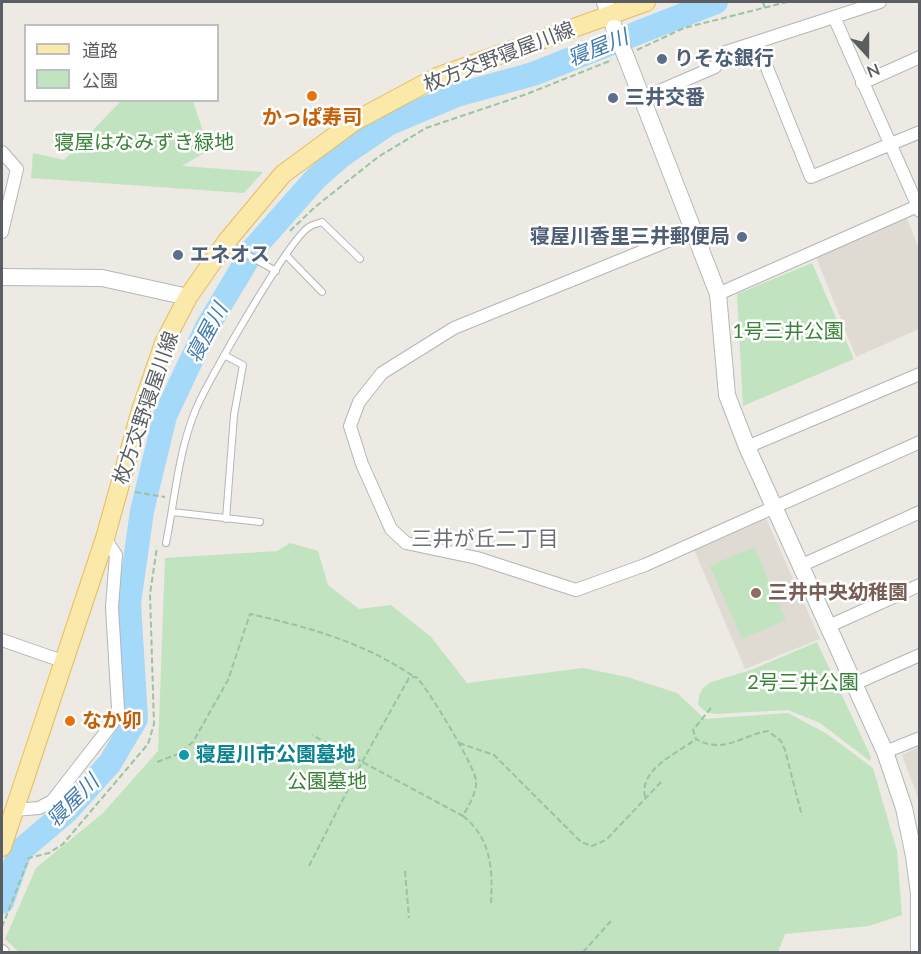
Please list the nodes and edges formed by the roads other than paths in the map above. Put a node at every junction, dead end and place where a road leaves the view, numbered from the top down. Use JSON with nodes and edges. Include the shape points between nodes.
{"nodes":[{"id":1,"x":646,"y":2,"type":"edge"},
{"id":2,"x":880,"y":2,"type":"edge"},
{"id":3,"x":610,"y":15,"type":"edge"},
{"id":4,"x":834,"y":17,"type":"junction"},
{"id":5,"x":757,"y":43,"type":"junction"},
{"id":6,"x":920,"y":57,"type":"edge"},
{"id":7,"x":862,"y":83,"type":"junction"},
{"id":8,"x":643,"y":98,"type":"junction"},
{"id":9,"x":920,"y":132,"type":"edge"},
{"id":10,"x":889,"y":144,"type":"junction"},
{"id":11,"x":2,"y":153,"type":"edge"},
{"id":12,"x":919,"y":208,"type":"edge"},
{"id":13,"x":695,"y":230,"type":"junction"},
{"id":14,"x":2,"y":232,"type":"edge"},
{"id":15,"x":233,"y":247,"type":"junction"},
{"id":16,"x":286,"y":255,"type":"junction"},
{"id":17,"x":360,"y":259,"type":"dead end"},
{"id":18,"x":276,"y":271,"type":"junction"},
{"id":19,"x":2,"y":277,"type":"edge"},
{"id":20,"x":321,"y":292,"type":"dead end"},
{"id":21,"x":718,"y":294,"type":"junction"},
{"id":22,"x":188,"y":297,"type":"junction"},
{"id":23,"x":224,"y":355,"type":"junction"},
{"id":24,"x":920,"y":374,"type":"edge"},
{"id":25,"x":920,"y":442,"type":"edge"},
{"id":26,"x":747,"y":447,"type":"junction"},
{"id":27,"x":774,"y":507,"type":"junction"},
{"id":28,"x":172,"y":512,"type":"junction"},
{"id":29,"x":920,"y":512,"type":"edge"},
{"id":30,"x":226,"y":519,"type":"junction"},
{"id":31,"x":261,"y":522,"type":"dead end"},
{"id":32,"x":105,"y":538,"type":"junction"},
{"id":33,"x":166,"y":543,"type":"dead end"},
{"id":34,"x":800,"y":566,"type":"junction"},
{"id":35,"x":920,"y":585,"type":"edge"},
{"id":36,"x":829,"y":626,"type":"junction"},
{"id":37,"x":2,"y":640,"type":"edge"},
{"id":38,"x":920,"y":656,"type":"edge"},
{"id":39,"x":65,"y":662,"type":"junction"},
{"id":40,"x":854,"y":684,"type":"junction"},
{"id":41,"x":920,"y":738,"type":"edge"},
{"id":42,"x":885,"y":752,"type":"junction"},
{"id":43,"x":13,"y":812,"type":"junction"},
{"id":44,"x":3,"y":843,"type":"edge"},
{"id":45,"x":919,"y":952,"type":"edge"}],
"edges":[{"from":1,"to":3,"type":"main road","name":"枚方交野寝屋川線"},
{"from":2,"to":4,"type":"street"},
{"from":3,"to":8,"type":"street","bridge":true},
{"from":3,"to":15,"type":"main road","name":"枚方交野寝屋川線","via":[[437,77],[355,121],[283,174]]},
{"from":4,"to":5,"type":"street"},
{"from":4,"to":7,"type":"street"},
{"from":5,"to":8,"type":"street","via":[[723,53],[716,67]]},
{"from":5,"to":10,"type":"street","via":[[811,177]]},
{"from":6,"to":7,"type":"street"},
{"from":7,"to":10,"type":"street"},
{"from":8,"to":13,"type":"street"},
{"from":9,"to":10,"type":"street"},
{"from":10,"to":12,"type":"street"},
{"from":11,"to":14,"type":"street","via":[[17,170]]},
{"from":12,"to":21,"type":"street"},
{"from":13,"to":21,"type":"street"},
{"from":13,"to":27,"type":"street","via":[[454,328],[382,373],[359,402],[350,426],[391,529],[406,543],[477,558],[576,590],[645,566]]},
{"from":15,"to":18,"type":"lane"},
{"from":15,"to":22,"type":"main road","name":"枚方交野寝屋川線"},
{"from":16,"to":17,"type":"lane","via":[[308,227],[322,222]]},
{"from":16,"to":18,"type":"lane"},
{"from":16,"to":20,"type":"lane"},
{"from":18,"to":23,"type":"lane"},
{"from":19,"to":22,"type":"street","via":[[102,278]]},
{"from":21,"to":26,"type":"street","via":[[727,395]]},
{"from":22,"to":32,"type":"main road","name":"枚方交野寝屋川線","via":[[164,343]]},
{"from":23,"to":28,"type":"lane","via":[[196,408],[181,454]]},
{"from":23,"to":30,"type":"lane","via":[[243,365],[234,415]]},
{"from":24,"to":26,"type":"street"},
{"from":25,"to":27,"type":"street"},
{"from":26,"to":27,"type":"street"},
{"from":27,"to":34,"type":"street"},
{"from":28,"to":30,"type":"lane"},
{"from":28,"to":33,"type":"lane"},
{"from":29,"to":34,"type":"street"},
{"from":30,"to":31,"type":"lane"},
{"from":32,"to":39,"type":"main road","name":"枚方交野寝屋川線"},
{"from":32,"to":43,"type":"street","via":[[116,555],[112,607],[118,709],[112,724],[52,801],[39,808]]},
{"from":34,"to":36,"type":"street"},
{"from":35,"to":36,"type":"street"},
{"from":36,"to":40,"type":"street"},
{"from":37,"to":39,"type":"street"},
{"from":38,"to":40,"type":"street"},
{"from":39,"to":43,"type":"main road","name":"枚方交野寝屋川線"},
{"from":40,"to":42,"type":"street"},
{"from":41,"to":42,"type":"street"},
{"from":42,"to":45,"type":"street","via":[[904,808],[914,856],[919,893]]},
{"from":43,"to":44,"type":"main road","name":"枚方交野寝屋川線"}]}
